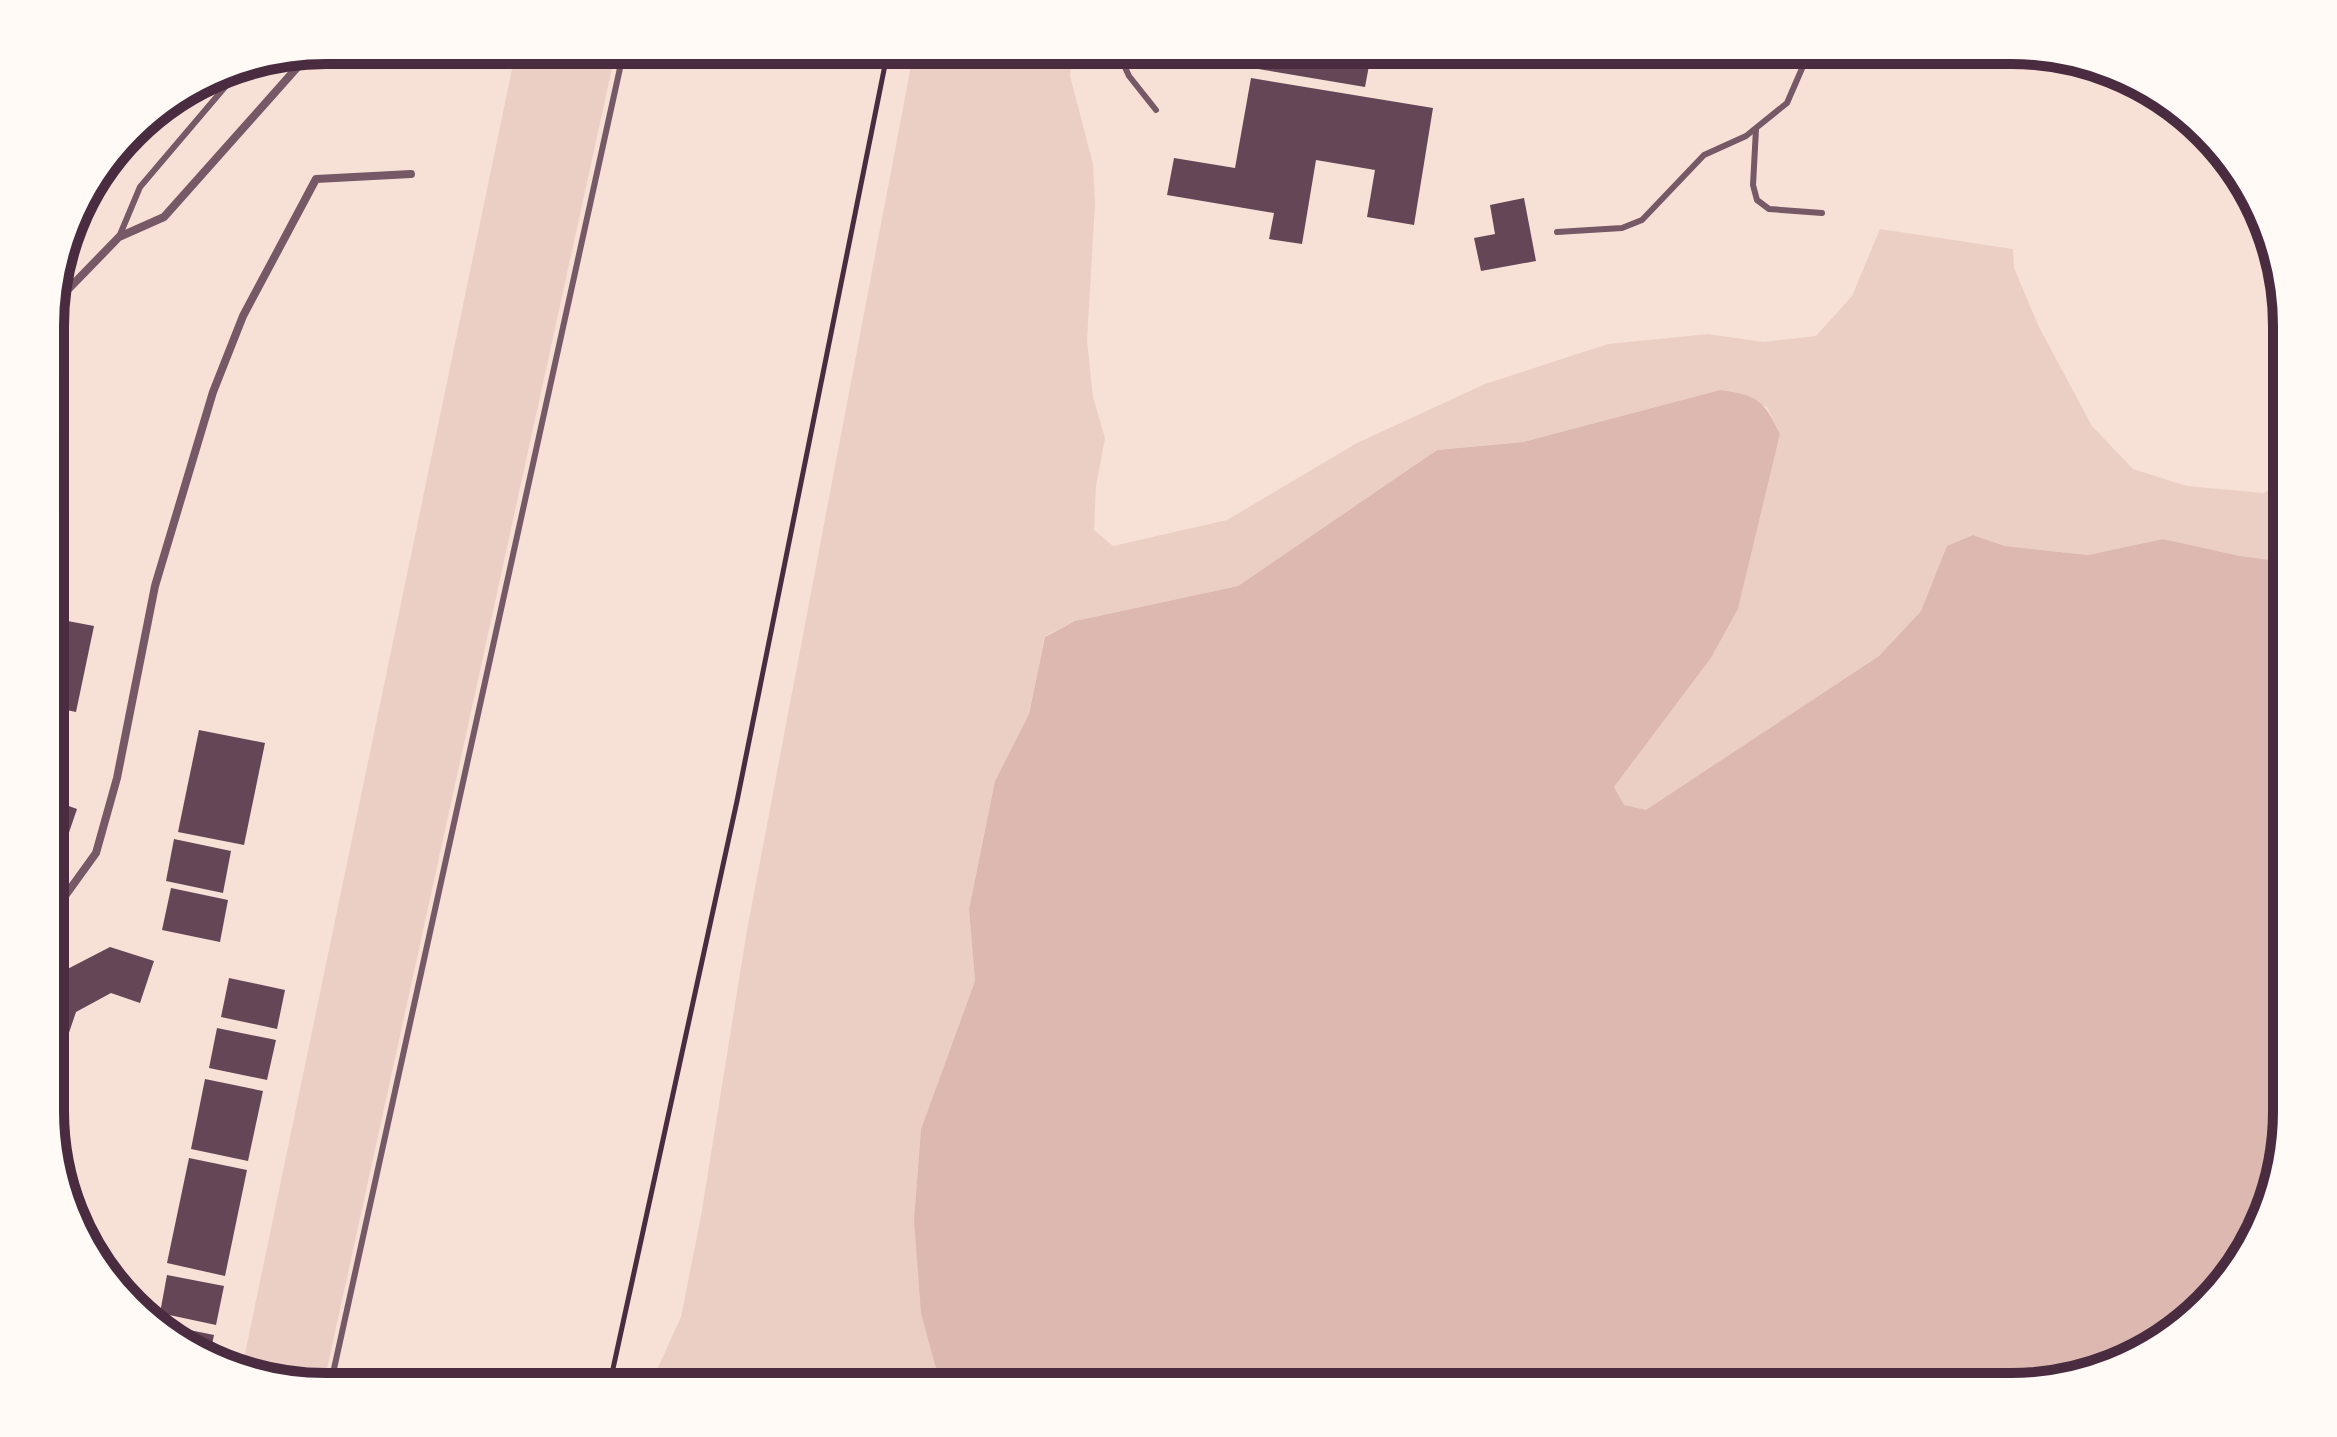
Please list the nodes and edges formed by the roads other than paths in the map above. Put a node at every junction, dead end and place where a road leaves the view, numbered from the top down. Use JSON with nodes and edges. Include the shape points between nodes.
{"nodes":[{"id":1,"x":621,"y":64,"type":"edge"},
{"id":2,"x":1123,"y":64,"type":"edge"},
{"id":3,"x":1804,"y":64,"type":"edge"},
{"id":4,"x":299,"y":66,"type":"edge"},
{"id":5,"x":228,"y":84,"type":"edge"},
{"id":6,"x":1156,"y":110,"type":"dead end"},
{"id":7,"x":1756,"y":128,"type":"junction"},
{"id":8,"x":411,"y":174,"type":"dead end"},
{"id":9,"x":1822,"y":213,"type":"dead end"},
{"id":10,"x":1557,"y":232,"type":"dead end"},
{"id":11,"x":119,"y":237,"type":"junction"},
{"id":12,"x":66,"y":291,"type":"edge"},
{"id":13,"x":64,"y":897,"type":"edge"},
{"id":14,"x":333,"y":1373,"type":"edge"}],
"edges":[{"from":1,"to":14,"type":"lane"},
{"from":2,"to":6,"type":"lane"},
{"from":3,"to":7,"type":"lane","via":[[1787,103]]},
{"from":4,"to":11,"type":"street","via":[[164,217]]},
{"from":5,"to":11,"type":"lane","via":[[140,187]]},
{"from":7,"to":9,"type":"lane","via":[[1757,200],[1769,209]]},
{"from":7,"to":10,"type":"lane","via":[[1704,155],[1642,220],[1622,228]]},
{"from":8,"to":13,"type":"street","via":[[316,179],[243,316],[213,392],[155,586],[117,778],[96,853]]},
{"from":11,"to":12,"type":"street"}]}
